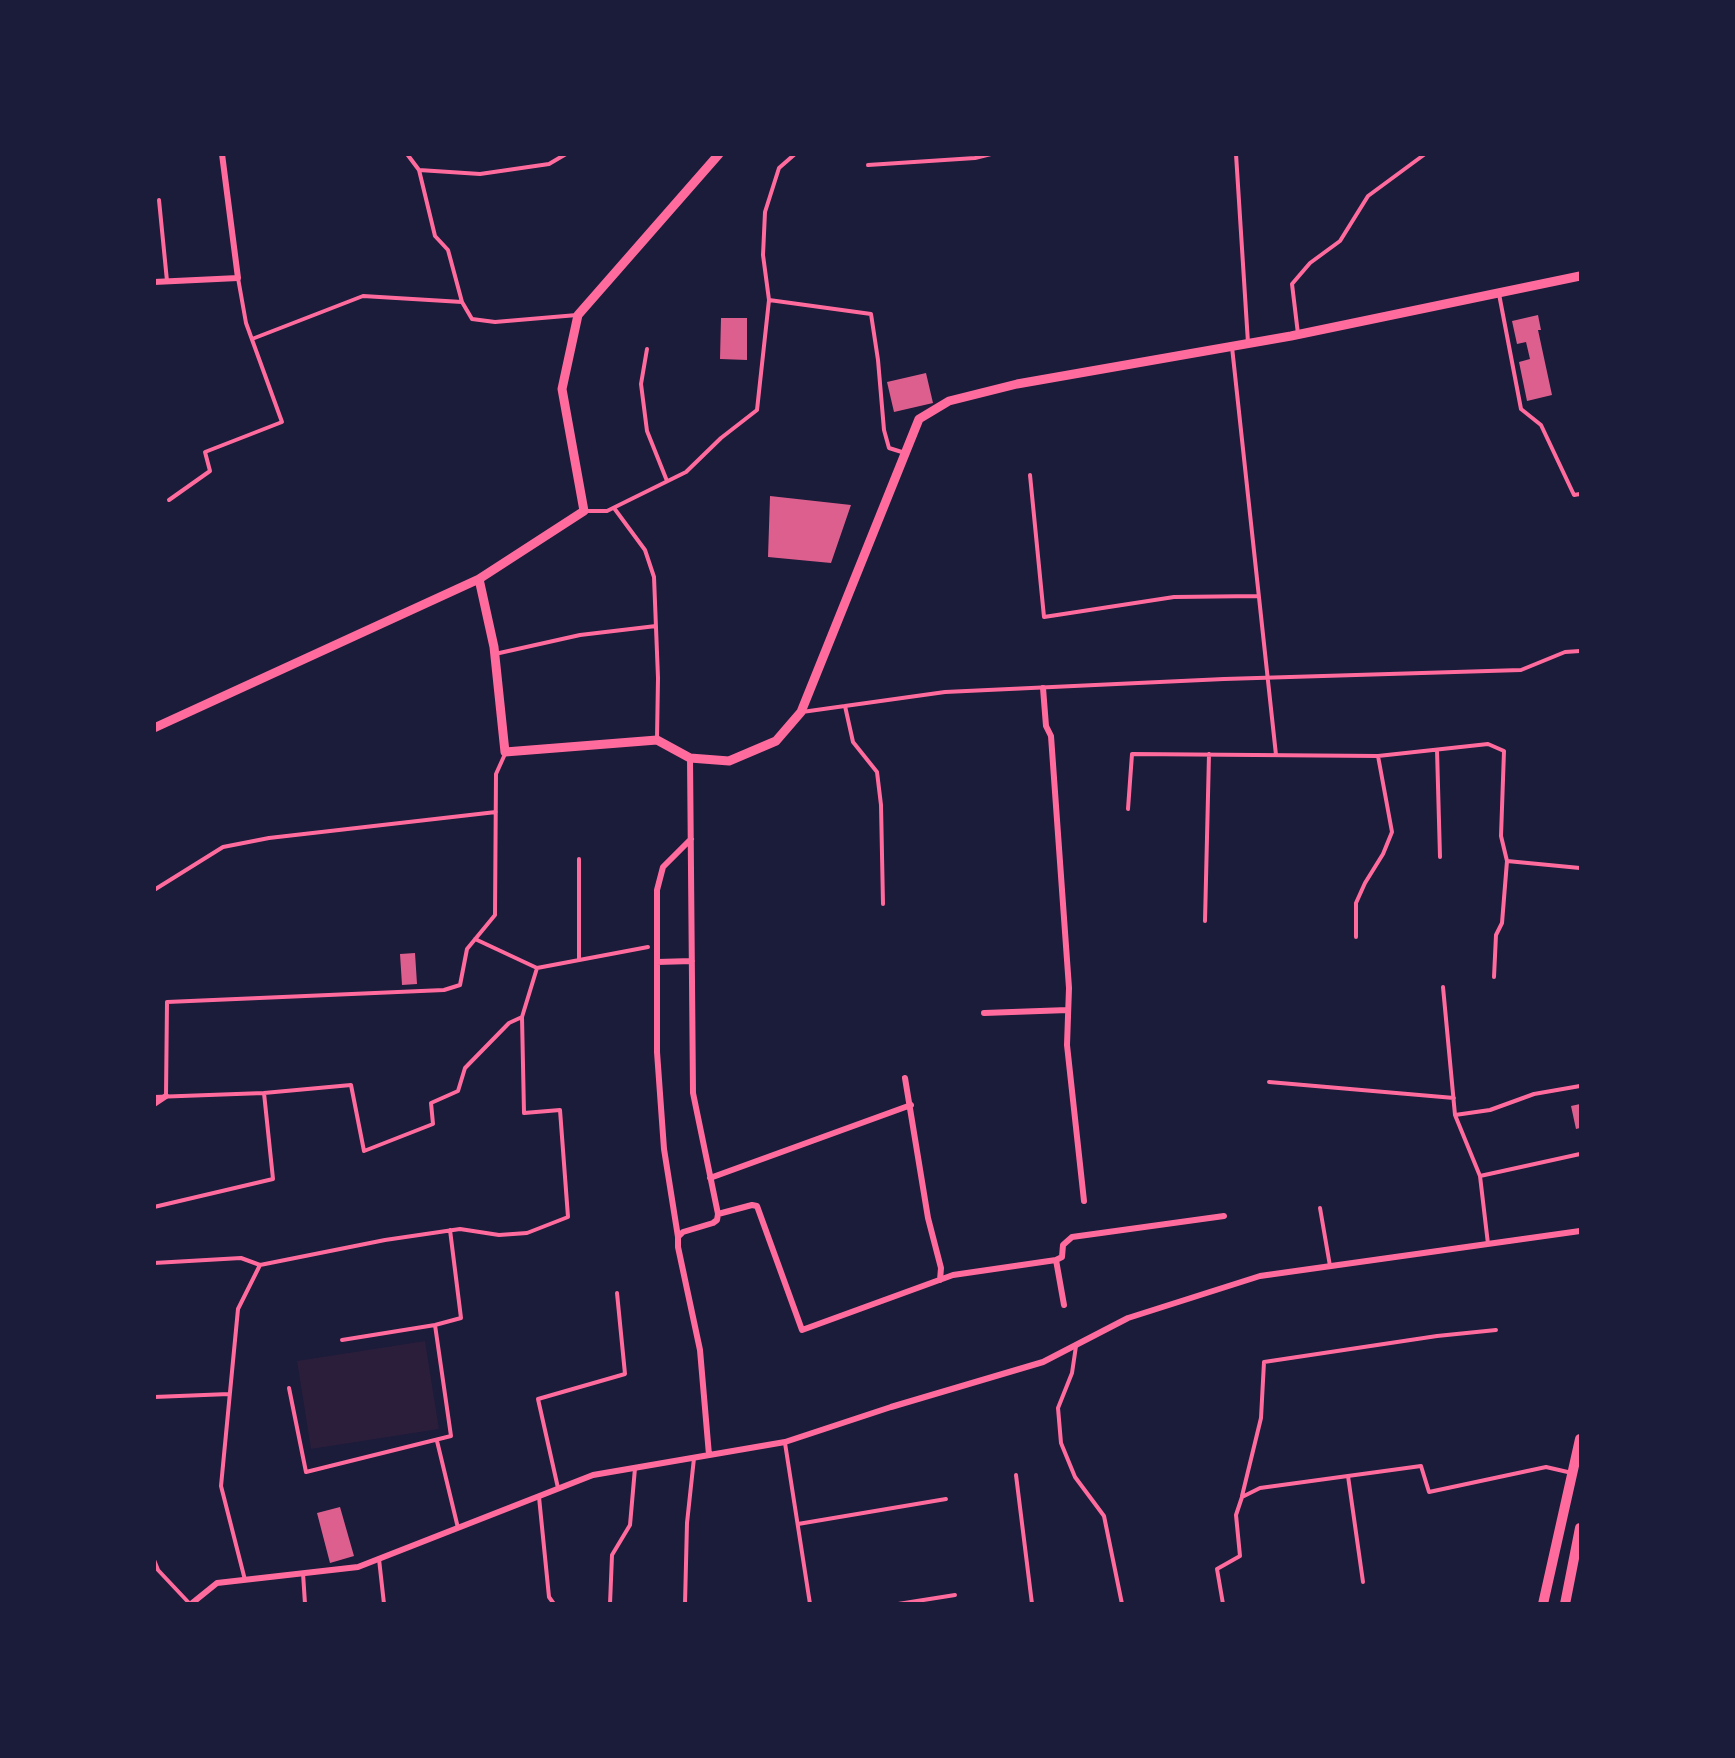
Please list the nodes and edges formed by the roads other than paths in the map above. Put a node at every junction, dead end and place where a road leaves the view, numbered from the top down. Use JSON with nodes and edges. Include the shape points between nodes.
{"nodes":[{"id":1,"x":222,"y":154,"type":"edge"},
{"id":2,"x":407,"y":154,"type":"edge"},
{"id":3,"x":566,"y":154,"type":"edge"},
{"id":4,"x":719,"y":154,"type":"edge"},
{"id":5,"x":795,"y":154,"type":"edge"},
{"id":6,"x":991,"y":154,"type":"edge"},
{"id":7,"x":1236,"y":154,"type":"edge"},
{"id":8,"x":1425,"y":154,"type":"edge"},
{"id":9,"x":975,"y":156,"type":"edge"},
{"id":10,"x":868,"y":165,"type":"dead end"},
{"id":11,"x":419,"y":170,"type":"junction"},
{"id":12,"x":159,"y":200,"type":"dead end"},
{"id":13,"x":1581,"y":276,"type":"edge"},
{"id":14,"x":238,"y":278,"type":"junction"},
{"id":15,"x":154,"y":282,"type":"edge"},
{"id":16,"x":167,"y":282,"type":"junction"},
{"id":17,"x":1498,"y":294,"type":"junction"},
{"id":18,"x":769,"y":300,"type":"junction"},
{"id":19,"x":462,"y":302,"type":"junction"},
{"id":20,"x":578,"y":315,"type":"junction"},
{"id":21,"x":1298,"y":334,"type":"junction"},
{"id":22,"x":252,"y":339,"type":"junction"},
{"id":23,"x":1248,"y":344,"type":"junction"},
{"id":24,"x":1231,"y":346,"type":"junction"},
{"id":25,"x":647,"y":349,"type":"dead end"},
{"id":26,"x":906,"y":454,"type":"junction"},
{"id":27,"x":1030,"y":475,"type":"dead end"},
{"id":28,"x":667,"y":481,"type":"junction"},
{"id":29,"x":1581,"y":494,"type":"edge"},
{"id":30,"x":169,"y":500,"type":"dead end"},
{"id":31,"x":614,"y":508,"type":"junction"},
{"id":32,"x":584,"y":510,"type":"junction"},
{"id":33,"x":479,"y":579,"type":"junction"},
{"id":34,"x":1258,"y":596,"type":"junction"},
{"id":35,"x":656,"y":626,"type":"junction"},
{"id":36,"x":1581,"y":651,"type":"edge"},
{"id":37,"x":495,"y":654,"type":"junction"},
{"id":38,"x":1266,"y":678,"type":"junction"},
{"id":39,"x":1043,"y":688,"type":"junction"},
{"id":40,"x":845,"y":706,"type":"junction"},
{"id":41,"x":801,"y":712,"type":"junction"},
{"id":42,"x":154,"y":728,"type":"edge"},
{"id":43,"x":657,"y":740,"type":"junction"},
{"id":44,"x":1437,"y":750,"type":"junction"},
{"id":45,"x":506,"y":752,"type":"junction"},
{"id":46,"x":1209,"y":754,"type":"junction"},
{"id":47,"x":1276,"y":755,"type":"junction"},
{"id":48,"x":1378,"y":756,"type":"junction"},
{"id":49,"x":690,"y":758,"type":"junction"},
{"id":50,"x":1128,"y":809,"type":"dead end"},
{"id":51,"x":496,"y":812,"type":"junction"},
{"id":52,"x":691,"y":839,"type":"junction"},
{"id":53,"x":1440,"y":857,"type":"dead end"},
{"id":54,"x":579,"y":859,"type":"dead end"},
{"id":55,"x":1507,"y":861,"type":"junction"},
{"id":56,"x":1581,"y":868,"type":"edge"},
{"id":57,"x":154,"y":890,"type":"edge"},
{"id":58,"x":883,"y":904,"type":"dead end"},
{"id":59,"x":1205,"y":921,"type":"dead end"},
{"id":60,"x":1356,"y":937,"type":"dead end"},
{"id":61,"x":475,"y":939,"type":"junction"},
{"id":62,"x":648,"y":947,"type":"dead end"},
{"id":63,"x":579,"y":960,"type":"junction"},
{"id":64,"x":657,"y":962,"type":"junction"},
{"id":65,"x":692,"y":962,"type":"junction"},
{"id":66,"x":537,"y":968,"type":"junction"},
{"id":67,"x":1494,"y":976,"type":"dead end"},
{"id":68,"x":1443,"y":987,"type":"dead end"},
{"id":69,"x":1068,"y":1010,"type":"junction"},
{"id":70,"x":984,"y":1013,"type":"dead end"},
{"id":71,"x":522,"y":1017,"type":"junction"},
{"id":72,"x":906,"y":1078,"type":"dead end"},
{"id":73,"x":1269,"y":1082,"type":"dead end"},
{"id":74,"x":1581,"y":1086,"type":"edge"},
{"id":75,"x":264,"y":1093,"type":"junction"},
{"id":76,"x":166,"y":1096,"type":"junction"},
{"id":77,"x":154,"y":1097,"type":"edge"},
{"id":78,"x":1454,"y":1098,"type":"junction"},
{"id":79,"x":154,"y":1104,"type":"edge"},
{"id":80,"x":911,"y":1106,"type":"junction"},
{"id":81,"x":1455,"y":1116,"type":"junction"},
{"id":82,"x":1581,"y":1154,"type":"edge"},
{"id":83,"x":1480,"y":1176,"type":"junction"},
{"id":84,"x":710,"y":1178,"type":"junction"},
{"id":85,"x":1084,"y":1201,"type":"dead end"},
{"id":86,"x":154,"y":1207,"type":"edge"},
{"id":87,"x":1320,"y":1208,"type":"dead end"},
{"id":88,"x":718,"y":1214,"type":"junction"},
{"id":89,"x":1224,"y":1216,"type":"dead end"},
{"id":90,"x":450,"y":1230,"type":"junction"},
{"id":91,"x":1581,"y":1231,"type":"edge"},
{"id":92,"x":678,"y":1237,"type":"junction"},
{"id":93,"x":1488,"y":1244,"type":"junction"},
{"id":94,"x":1056,"y":1260,"type":"junction"},
{"id":95,"x":154,"y":1263,"type":"edge"},
{"id":96,"x":260,"y":1265,"type":"junction"},
{"id":97,"x":1330,"y":1266,"type":"junction"},
{"id":98,"x":940,"y":1280,"type":"junction"},
{"id":99,"x":617,"y":1293,"type":"dead end"},
{"id":100,"x":1064,"y":1305,"type":"dead end"},
{"id":101,"x":435,"y":1325,"type":"junction"},
{"id":102,"x":1496,"y":1330,"type":"dead end"},
{"id":103,"x":342,"y":1340,"type":"dead end"},
{"id":104,"x":1076,"y":1344,"type":"junction"},
{"id":105,"x":289,"y":1388,"type":"dead end"},
{"id":106,"x":229,"y":1394,"type":"junction"},
{"id":107,"x":154,"y":1398,"type":"edge"},
{"id":108,"x":438,"y":1441,"type":"junction"},
{"id":109,"x":785,"y":1442,"type":"junction"},
{"id":110,"x":1580,"y":1446,"type":"edge"},
{"id":111,"x":709,"y":1455,"type":"junction"},
{"id":112,"x":694,"y":1458,"type":"junction"},
{"id":113,"x":635,"y":1467,"type":"junction"},
{"id":114,"x":1573,"y":1473,"type":"junction"},
{"id":115,"x":1016,"y":1475,"type":"dead end"},
{"id":116,"x":1348,"y":1476,"type":"junction"},
{"id":117,"x":558,"y":1489,"type":"junction"},
{"id":118,"x":538,"y":1497,"type":"junction"},
{"id":119,"x":1242,"y":1497,"type":"junction"},
{"id":120,"x":946,"y":1499,"type":"dead end"},
{"id":121,"x":798,"y":1524,"type":"junction"},
{"id":122,"x":458,"y":1528,"type":"junction"},
{"id":123,"x":1581,"y":1528,"type":"edge"},
{"id":124,"x":379,"y":1559,"type":"junction"},
{"id":125,"x":154,"y":1560,"type":"edge"},
{"id":126,"x":303,"y":1573,"type":"junction"},
{"id":127,"x":245,"y":1580,"type":"junction"},
{"id":128,"x":1363,"y":1582,"type":"dead end"},
{"id":129,"x":955,"y":1595,"type":"dead end"},
{"id":130,"x":191,"y":1604,"type":"edge"},
{"id":131,"x":305,"y":1604,"type":"edge"},
{"id":132,"x":384,"y":1604,"type":"edge"},
{"id":133,"x":554,"y":1604,"type":"edge"},
{"id":134,"x":610,"y":1604,"type":"edge"},
{"id":135,"x":685,"y":1604,"type":"edge"},
{"id":136,"x":810,"y":1604,"type":"edge"},
{"id":137,"x":898,"y":1604,"type":"edge"},
{"id":138,"x":1032,"y":1604,"type":"edge"},
{"id":139,"x":1122,"y":1604,"type":"edge"},
{"id":140,"x":1223,"y":1604,"type":"edge"},
{"id":141,"x":1544,"y":1604,"type":"edge"},
{"id":142,"x":1564,"y":1604,"type":"edge"}],
"edges":[{"from":1,"to":14,"type":"street"},
{"from":2,"to":11,"type":"lane"},
{"from":3,"to":11,"type":"lane","via":[[549,164],[480,174]]},
{"from":4,"to":20,"type":"street"},
{"from":5,"to":18,"type":"lane","via":[[779,168],[765,212],[763,255]]},
{"from":6,"to":9,"type":"lane"},
{"from":7,"to":23,"type":"lane"},
{"from":8,"to":21,"type":"lane","via":[[1368,196],[1341,241],[1310,263],[1292,284]]},
{"from":9,"to":10,"type":"lane"},
{"from":11,"to":19,"type":"lane","via":[[435,236],[448,250]]},
{"from":12,"to":16,"type":"lane"},
{"from":13,"to":17,"type":"street"},
{"from":14,"to":16,"type":"street"},
{"from":14,"to":22,"type":"lane"},
{"from":15,"to":16,"type":"street"},
{"from":17,"to":21,"type":"street"},
{"from":17,"to":29,"type":"lane","via":[[1521,409],[1541,425],[1574,495]]},
{"from":18,"to":26,"type":"lane","via":[[871,314],[884,430],[889,448]]},
{"from":18,"to":28,"type":"lane","via":[[757,410],[686,472]]},
{"from":19,"to":20,"type":"lane","via":[[472,319],[495,322]]},
{"from":19,"to":22,"type":"lane","via":[[363,296]]},
{"from":20,"to":32,"type":"street","via":[[562,389]]},
{"from":21,"to":23,"type":"street"},
{"from":22,"to":30,"type":"lane","via":[[282,422],[205,452],[210,471]]},
{"from":23,"to":24,"type":"street"},
{"from":24,"to":26,"type":"street","via":[[1017,384],[949,401],[919,419]]},
{"from":24,"to":34,"type":"lane"},
{"from":25,"to":28,"type":"lane","via":[[641,384],[646,431]]},
{"from":26,"to":41,"type":"street"},
{"from":27,"to":34,"type":"lane","via":[[1044,617],[1174,597]]},
{"from":28,"to":31,"type":"lane"},
{"from":31,"to":32,"type":"lane"},
{"from":31,"to":35,"type":"lane","via":[[645,550],[654,577]]},
{"from":32,"to":33,"type":"street"},
{"from":33,"to":37,"type":"street"},
{"from":33,"to":42,"type":"street"},
{"from":34,"to":38,"type":"lane"},
{"from":35,"to":37,"type":"lane","via":[[580,635]]},
{"from":35,"to":43,"type":"lane"},
{"from":36,"to":38,"type":"lane","via":[[1565,652],[1521,670]]},
{"from":37,"to":45,"type":"street"},
{"from":38,"to":39,"type":"lane"},
{"from":38,"to":47,"type":"lane"},
{"from":39,"to":40,"type":"lane","via":[[945,692]]},
{"from":39,"to":69,"type":"street","via":[[1046,726],[1051,736]]},
{"from":40,"to":41,"type":"lane"},
{"from":40,"to":58,"type":"lane","via":[[853,742],[877,772]]},
{"from":41,"to":49,"type":"street","via":[[776,741],[729,761]]},
{"from":43,"to":45,"type":"street"},
{"from":43,"to":49,"type":"street"},
{"from":44,"to":48,"type":"lane"},
{"from":44,"to":53,"type":"lane"},
{"from":44,"to":55,"type":"lane","via":[[1488,744],[1504,751],[1501,836]]},
{"from":45,"to":51,"type":"lane","via":[[496,774]]},
{"from":46,"to":47,"type":"lane"},
{"from":46,"to":50,"type":"lane","via":[[1132,754]]},
{"from":46,"to":59,"type":"lane"},
{"from":47,"to":48,"type":"lane"},
{"from":48,"to":60,"type":"lane","via":[[1392,832],[1356,903]]},
{"from":49,"to":52,"type":"street"},
{"from":51,"to":57,"type":"lane","via":[[269,838],[223,847]]},
{"from":51,"to":61,"type":"lane","via":[[495,915]]},
{"from":52,"to":64,"type":"street","via":[[663,867],[657,890]]},
{"from":52,"to":65,"type":"street"},
{"from":54,"to":63,"type":"lane"},
{"from":55,"to":56,"type":"lane"},
{"from":55,"to":67,"type":"lane"},
{"from":61,"to":66,"type":"lane"},
{"from":61,"to":76,"type":"lane","via":[[467,949],[460,985],[444,990],[166,1002]]},
{"from":62,"to":63,"type":"lane"},
{"from":63,"to":66,"type":"lane"},
{"from":64,"to":65,"type":"street"},
{"from":64,"to":92,"type":"street","via":[[657,1052],[664,1149]]},
{"from":65,"to":84,"type":"street","via":[[693,1094]]},
{"from":66,"to":71,"type":"lane"},
{"from":68,"to":78,"type":"lane"},
{"from":69,"to":70,"type":"street"},
{"from":69,"to":85,"type":"street","via":[[1067,1046]]},
{"from":71,"to":75,"type":"lane","via":[[509,1023],[465,1068],[458,1091],[431,1103],[433,1124],[364,1151],[351,1085]]},
{"from":71,"to":90,"type":"lane","via":[[524,1113],[560,1110],[568,1217],[527,1233],[498,1235],[460,1228]]},
{"from":72,"to":80,"type":"street"},
{"from":73,"to":78,"type":"lane"},
{"from":74,"to":81,"type":"lane","via":[[1534,1094],[1490,1110]]},
{"from":75,"to":76,"type":"lane"},
{"from":75,"to":86,"type":"lane","via":[[273,1179]]},
{"from":76,"to":77,"type":"lane"},
{"from":76,"to":79,"type":"street"},
{"from":78,"to":81,"type":"lane"},
{"from":80,"to":84,"type":"street"},
{"from":80,"to":98,"type":"street"},
{"from":81,"to":83,"type":"lane"},
{"from":82,"to":83,"type":"lane"},
{"from":83,"to":93,"type":"lane"},
{"from":84,"to":88,"type":"street"},
{"from":87,"to":97,"type":"lane"},
{"from":88,"to":92,"type":"street","via":[[713,1223]]},
{"from":88,"to":98,"type":"street","via":[[757,1206],[802,1330]]},
{"from":89,"to":94,"type":"street","via":[[1071,1237],[1063,1245],[1062,1257]]},
{"from":90,"to":96,"type":"lane"},
{"from":90,"to":101,"type":"lane","via":[[460,1318]]},
{"from":91,"to":93,"type":"street"},
{"from":92,"to":111,"type":"street","via":[[700,1350]]},
{"from":93,"to":97,"type":"street"},
{"from":94,"to":98,"type":"street"},
{"from":94,"to":100,"type":"street"},
{"from":95,"to":96,"type":"lane","via":[[241,1258]]},
{"from":96,"to":106,"type":"lane","via":[[238,1309]]},
{"from":97,"to":104,"type":"street","via":[[1260,1276],[1128,1317]]},
{"from":99,"to":117,"type":"lane","via":[[625,1374],[538,1399]]},
{"from":101,"to":103,"type":"lane"},
{"from":101,"to":108,"type":"lane","via":[[451,1437]]},
{"from":102,"to":119,"type":"lane","via":[[1264,1362],[1261,1418]]},
{"from":104,"to":109,"type":"street","via":[[1043,1362]]},
{"from":104,"to":139,"type":"lane","via":[[1072,1373],[1058,1408],[1061,1443],[1075,1477],[1104,1516]]},
{"from":105,"to":108,"type":"lane","via":[[306,1472]]},
{"from":106,"to":107,"type":"lane"},
{"from":106,"to":127,"type":"lane","via":[[221,1486]]},
{"from":108,"to":122,"type":"lane"},
{"from":109,"to":111,"type":"street"},
{"from":109,"to":121,"type":"lane"},
{"from":110,"to":114,"type":"main road"},
{"from":111,"to":112,"type":"street"},
{"from":112,"to":113,"type":"street"},
{"from":112,"to":135,"type":"lane"},
{"from":113,"to":117,"type":"street","via":[[593,1474]]},
{"from":113,"to":134,"type":"lane","via":[[630,1525],[612,1555]]},
{"from":114,"to":116,"type":"lane","via":[[1546,1467],[1429,1492],[1421,1467]]},
{"from":114,"to":141,"type":"main road"},
{"from":115,"to":138,"type":"lane"},
{"from":116,"to":119,"type":"lane","via":[[1260,1488]]},
{"from":116,"to":128,"type":"lane"},
{"from":117,"to":118,"type":"street"},
{"from":118,"to":122,"type":"street"},
{"from":118,"to":133,"type":"lane","via":[[549,1597]]},
{"from":119,"to":140,"type":"lane","via":[[1236,1515],[1240,1556],[1217,1569]]},
{"from":120,"to":121,"type":"lane"},
{"from":121,"to":136,"type":"lane"},
{"from":122,"to":124,"type":"street"},
{"from":123,"to":142,"type":"main road"},
{"from":124,"to":126,"type":"street","via":[[358,1567]]},
{"from":124,"to":132,"type":"lane"},
{"from":125,"to":130,"type":"lane","via":[[158,1570]]},
{"from":126,"to":127,"type":"street"},
{"from":126,"to":131,"type":"lane"},
{"from":127,"to":130,"type":"street","via":[[217,1583]]},
{"from":129,"to":137,"type":"lane"}]}
